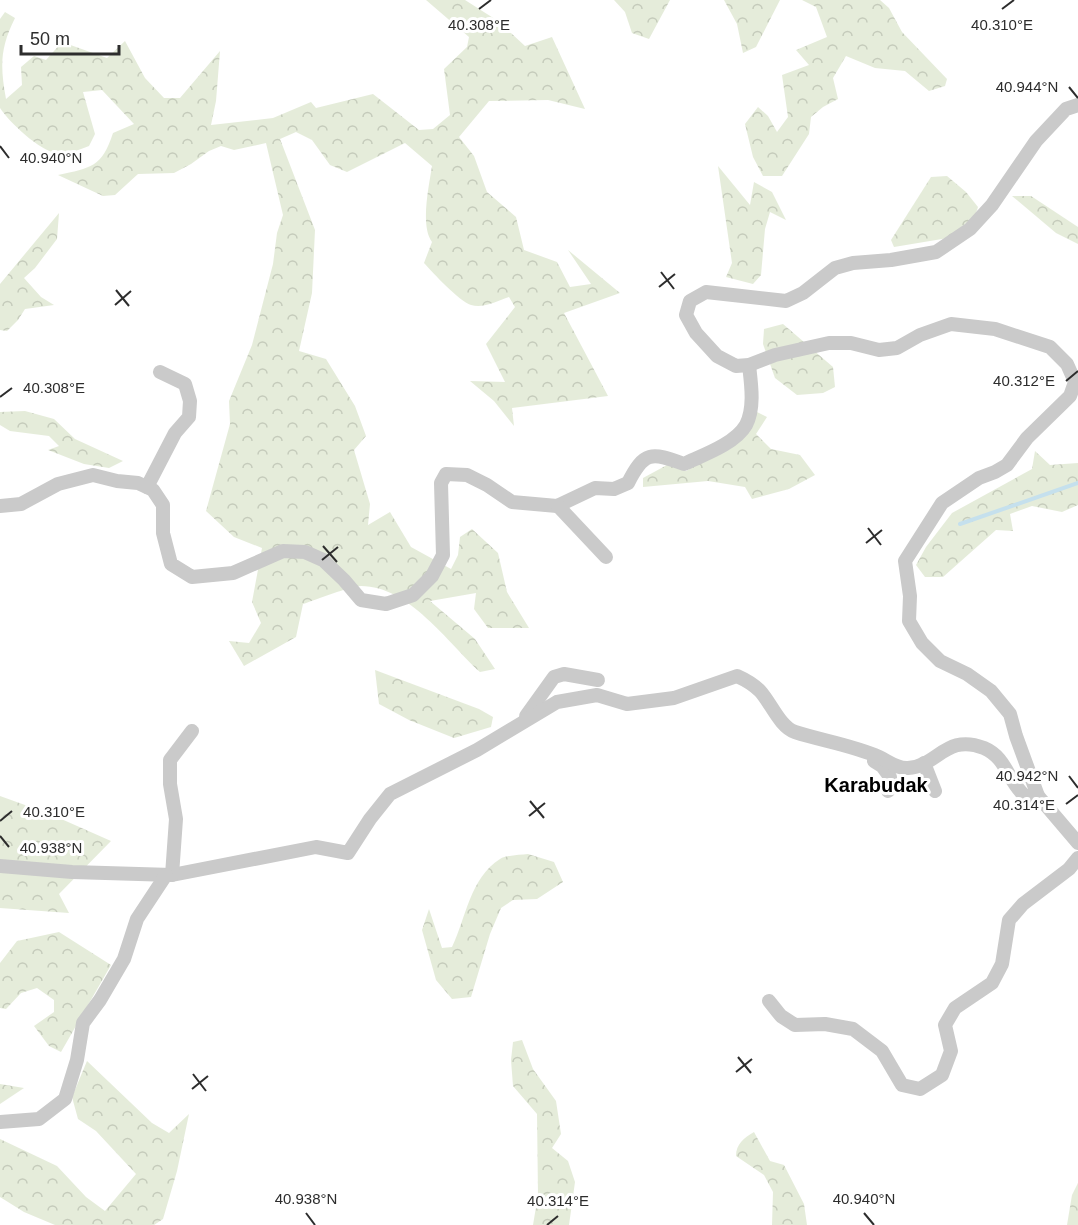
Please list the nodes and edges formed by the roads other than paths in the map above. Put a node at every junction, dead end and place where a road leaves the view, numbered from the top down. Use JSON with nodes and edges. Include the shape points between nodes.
{"nodes":[{"id":1,"x":1078,"y":105,"type":"edge"},
{"id":2,"x":749,"y":365,"type":"junction"},
{"id":3,"x":160,"y":372,"type":"dead end"},
{"id":4,"x":1076,"y":386,"type":"edge"},
{"id":5,"x":147,"y":487,"type":"junction"},
{"id":6,"x":0,"y":506,"type":"edge"},
{"id":7,"x":558,"y":506,"type":"junction"},
{"id":8,"x":606,"y":557,"type":"dead end"},
{"id":9,"x":598,"y":680,"type":"dead end"},
{"id":10,"x":521,"y":723,"type":"junction"},
{"id":11,"x":192,"y":731,"type":"dead end"},
{"id":12,"x":854,"y":749,"type":"junction"},
{"id":13,"x":924,"y":763,"type":"junction"},
{"id":14,"x":888,"y":790,"type":"dead end"},
{"id":15,"x":935,"y":791,"type":"dead end"},
{"id":16,"x":1038,"y":796,"type":"junction"},
{"id":17,"x":1078,"y":843,"type":"edge"},
{"id":18,"x":1078,"y":858,"type":"edge"},
{"id":19,"x":0,"y":866,"type":"edge"},
{"id":20,"x":169,"y":875,"type":"junction"},
{"id":21,"x":769,"y":1001,"type":"dead end"},
{"id":22,"x":0,"y":1122,"type":"edge"}],
"edges":[{"from":1,"to":2,"type":"street","via":[[1066,110],[1036,141],[992,205],[970,229],[936,252],[835,268],[786,301],[706,292],[690,301],[686,315],[717,356],[736,366]]},
{"from":2,"to":4,"type":"street","via":[[830,343],[879,350],[897,348],[951,324],[995,329],[1050,347],[1067,364]]},
{"from":2,"to":7,"type":"street","via":[[751,407],[746,425],[723,446],[684,464],[664,456],[648,456],[637,465],[628,483],[614,489],[595,488]]},
{"from":3,"to":5,"type":"street","via":[[185,384],[190,400],[189,417],[175,433]]},
{"from":4,"to":16,"type":"street","via":[[1007,465],[942,503],[905,561],[909,621],[922,643],[940,661],[991,691],[1010,714]]},
{"from":5,"to":6,"type":"street","via":[[93,475],[58,484],[21,504]]},
{"from":5,"to":7,"type":"street","via":[[163,505],[163,533],[171,564],[192,577],[233,573],[283,551],[305,552],[322,560],[361,600],[386,604],[412,595],[432,576],[443,555],[441,483],[446,474],[467,475],[512,502]]},
{"from":7,"to":8,"type":"street"},
{"from":9,"to":10,"type":"street","via":[[564,674],[554,677]]},
{"from":10,"to":12,"type":"street","via":[[557,702],[597,695],[627,704],[674,698],[737,676],[760,691],[792,731]]},
{"from":10,"to":20,"type":"street","via":[[390,794],[348,853],[316,847]]},
{"from":11,"to":20,"type":"street","via":[[170,760],[176,819]]},
{"from":12,"to":13,"type":"street","via":[[892,765],[908,768]]},
{"from":12,"to":14,"type":"street","via":[[882,766],[890,777]]},
{"from":13,"to":15,"type":"street"},
{"from":13,"to":16,"type":"street","via":[[953,745],[984,748],[1000,758],[1021,793],[1032,800]]},
{"from":16,"to":17,"type":"street"},
{"from":18,"to":21,"type":"street","via":[[1009,920],[1002,964],[992,983],[955,1008],[945,1025],[951,1051],[942,1075],[920,1089],[902,1086],[882,1052],[854,1029],[825,1024],[795,1025]]},
{"from":19,"to":20,"type":"street"},
{"from":20,"to":22,"type":"street","via":[[137,919],[124,959],[83,1023],[78,1060],[65,1099],[39,1119]]}]}
